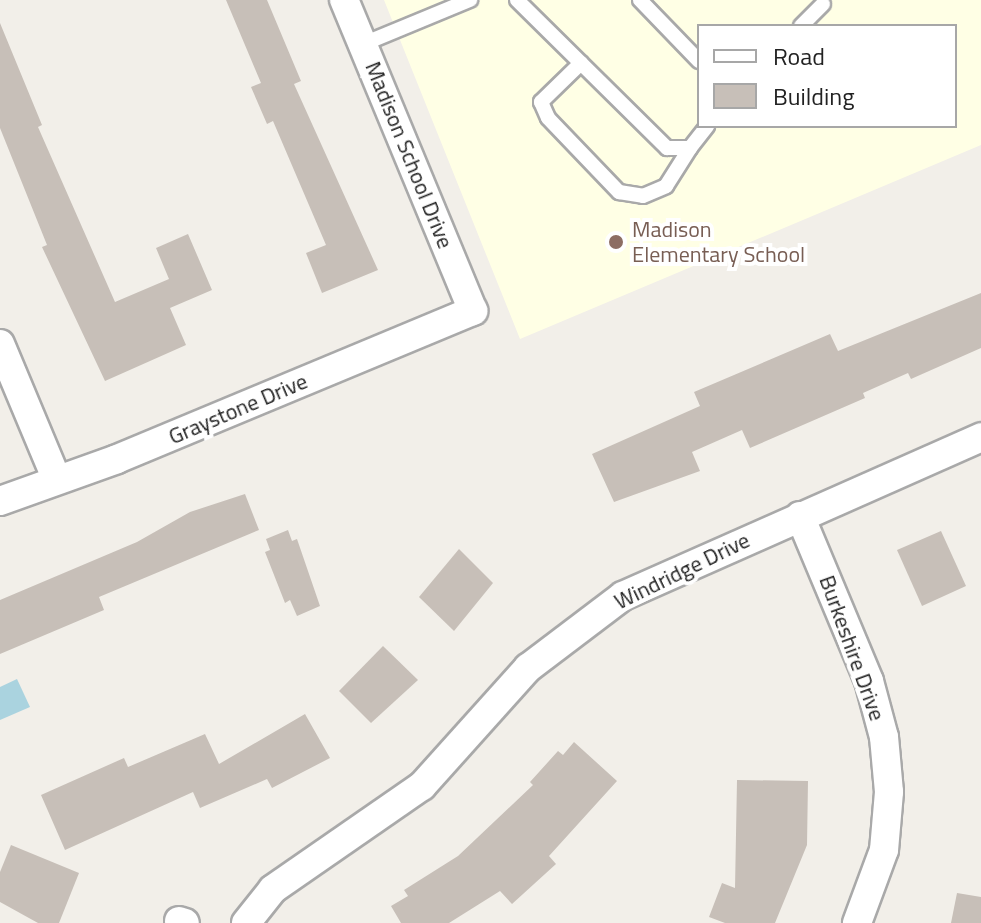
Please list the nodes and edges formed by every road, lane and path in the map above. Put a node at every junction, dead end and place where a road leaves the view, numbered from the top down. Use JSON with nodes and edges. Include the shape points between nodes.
{"nodes":[{"id":1,"x":344,"y":0,"type":"edge"},
{"id":2,"x":470,"y":0,"type":"edge"},
{"id":3,"x":517,"y":0,"type":"edge"},
{"id":4,"x":640,"y":0,"type":"edge"},
{"id":5,"x":823,"y":4,"type":"dead end"},
{"id":6,"x":803,"y":24,"type":"edge"},
{"id":7,"x":363,"y":44,"type":"junction"},
{"id":8,"x":697,"y":59,"type":"edge"},
{"id":9,"x":581,"y":63,"type":"junction"},
{"id":10,"x":705,"y":128,"type":"edge"},
{"id":11,"x":690,"y":148,"type":"junction"},
{"id":12,"x":473,"y":311,"type":"joint"},
{"id":13,"x":0,"y":344,"type":"edge"},
{"id":14,"x":981,"y":437,"type":"edge"},
{"id":15,"x":57,"y":480,"type":"junction"},
{"id":16,"x":0,"y":501,"type":"edge"},
{"id":17,"x":800,"y":516,"type":"junction"},
{"id":18,"x":246,"y":923,"type":"edge"},
{"id":19,"x":857,"y":923,"type":"edge"}],
"edges":[{"from":1,"to":7,"type":"street","name":"Madison School Drive"},
{"from":2,"to":7,"type":"lane"},
{"from":3,"to":9,"type":"lane"},
{"from":4,"to":8,"type":"lane"},
{"from":5,"to":6,"type":"lane"},
{"from":7,"to":12,"type":"street","name":"Madison School Drive"},
{"from":9,"to":11,"type":"lane","via":[[667,148]]},
{"from":9,"to":11,"type":"lane","via":[[541,102],[548,118],[619,192],[643,196],[666,186]]},
{"from":10,"to":11,"type":"lane"},
{"from":12,"to":15,"type":"street","name":"Graystone Drive"},
{"from":13,"to":15,"type":"street"},
{"from":14,"to":17,"type":"street","name":"Windridge Drive"},
{"from":15,"to":16,"type":"street","name":"Graystone Drive"},
{"from":17,"to":18,"type":"street","name":"Windridge Drive","via":[[666,573],[580,625],[528,668],[422,786],[273,889]]},
{"from":17,"to":19,"type":"street","name":"Burkeshire Drive","via":[[869,681],[884,737],[889,792],[884,850]]}]}
